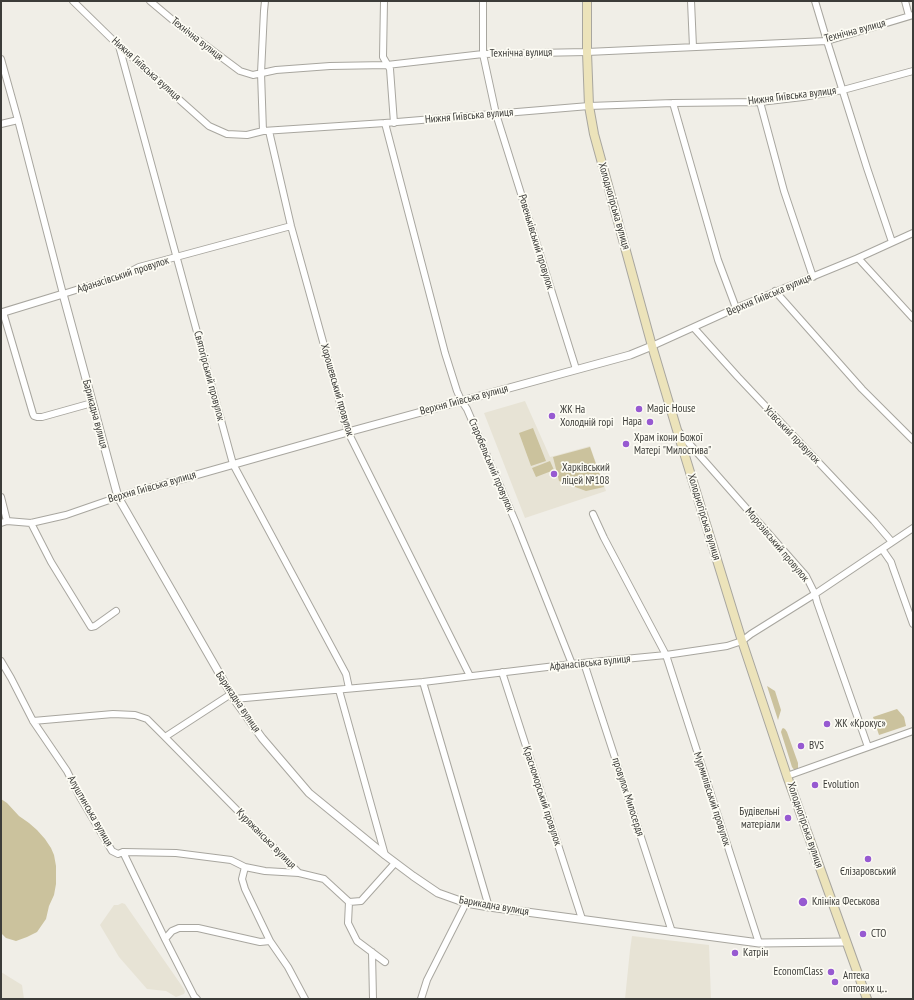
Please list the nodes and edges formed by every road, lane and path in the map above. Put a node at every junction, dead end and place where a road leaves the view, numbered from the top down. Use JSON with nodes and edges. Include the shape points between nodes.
{"nodes":[{"id":1,"x":73,"y":1,"type":"edge"},
{"id":2,"x":150,"y":1,"type":"edge"},
{"id":3,"x":265,"y":1,"type":"edge"},
{"id":4,"x":384,"y":1,"type":"edge"},
{"id":5,"x":483,"y":1,"type":"edge"},
{"id":6,"x":587,"y":1,"type":"edge"},
{"id":7,"x":691,"y":1,"type":"edge"},
{"id":8,"x":815,"y":1,"type":"edge"},
{"id":9,"x":905,"y":1,"type":"edge"},
{"id":10,"x":911,"y":16,"type":"edge"},
{"id":11,"x":827,"y":41,"type":"junction"},
{"id":12,"x":118,"y":45,"type":"junction"},
{"id":13,"x":693,"y":47,"type":"junction"},
{"id":14,"x":587,"y":52,"type":"junction"},
{"id":15,"x":483,"y":54,"type":"junction"},
{"id":16,"x":1,"y":59,"type":"edge"},
{"id":17,"x":387,"y":64,"type":"junction"},
{"id":18,"x":913,"y":71,"type":"edge"},
{"id":19,"x":261,"y":73,"type":"junction"},
{"id":20,"x":843,"y":90,"type":"junction"},
{"id":21,"x":760,"y":102,"type":"junction"},
{"id":22,"x":673,"y":103,"type":"junction"},
{"id":23,"x":589,"y":106,"type":"junction"},
{"id":24,"x":496,"y":114,"type":"junction"},
{"id":25,"x":18,"y":120,"type":"junction"},
{"id":26,"x":394,"y":123,"type":"junction"},
{"id":27,"x":1,"y":124,"type":"edge"},
{"id":28,"x":386,"y":124,"type":"junction"},
{"id":29,"x":266,"y":131,"type":"junction"},
{"id":30,"x":291,"y":226,"type":"junction"},
{"id":31,"x":913,"y":233,"type":"edge"},
{"id":32,"x":892,"y":242,"type":"junction"},
{"id":33,"x":177,"y":257,"type":"junction"},
{"id":34,"x":858,"y":258,"type":"junction"},
{"id":35,"x":814,"y":276,"type":"junction"},
{"id":36,"x":775,"y":291,"type":"junction"},
{"id":37,"x":63,"y":294,"type":"junction"},
{"id":38,"x":736,"y":308,"type":"junction"},
{"id":39,"x":2,"y":313,"type":"edge"},
{"id":40,"x":913,"y":318,"type":"edge"},
{"id":41,"x":694,"y":328,"type":"junction"},
{"id":42,"x":652,"y":346,"type":"junction"},
{"id":43,"x":576,"y":369,"type":"junction"},
{"id":44,"x":461,"y":400,"type":"junction"},
{"id":45,"x":92,"y":403,"type":"junction"},
{"id":46,"x":677,"y":430,"type":"junction"},
{"id":47,"x":348,"y":432,"type":"junction"},
{"id":48,"x":913,"y":440,"type":"edge"},
{"id":49,"x":233,"y":464,"type":"junction"},
{"id":50,"x":1,"y":497,"type":"edge"},
{"id":51,"x":118,"y":497,"type":"junction"},
{"id":52,"x":593,"y":514,"type":"dead end"},
{"id":53,"x":4,"y":522,"type":"edge"},
{"id":54,"x":31,"y":523,"type":"junction"},
{"id":55,"x":913,"y":528,"type":"edge"},
{"id":56,"x":892,"y":542,"type":"junction"},
{"id":57,"x":882,"y":549,"type":"junction"},
{"id":58,"x":815,"y":594,"type":"junction"},
{"id":59,"x":116,"y":611,"type":"dead end"},
{"id":60,"x":913,"y":624,"type":"edge"},
{"id":61,"x":742,"y":641,"type":"junction"},
{"id":62,"x":666,"y":655,"type":"junction"},
{"id":63,"x":1,"y":662,"type":"edge"},
{"id":64,"x":584,"y":663,"type":"junction"},
{"id":65,"x":572,"y":664,"type":"junction"},
{"id":66,"x":502,"y":672,"type":"junction"},
{"id":67,"x":470,"y":676,"type":"junction"},
{"id":68,"x":423,"y":682,"type":"junction"},
{"id":69,"x":349,"y":688,"type":"junction"},
{"id":70,"x":339,"y":690,"type":"junction"},
{"id":71,"x":232,"y":697,"type":"junction"},
{"id":72,"x":33,"y":721,"type":"junction"},
{"id":73,"x":913,"y":731,"type":"edge"},
{"id":74,"x":165,"y":737,"type":"junction"},
{"id":75,"x":868,"y":748,"type":"junction"},
{"id":76,"x":787,"y":776,"type":"junction"},
{"id":77,"x":123,"y":852,"type":"junction"},
{"id":78,"x":385,"y":855,"type":"junction"},
{"id":79,"x":395,"y":863,"type":"junction"},
{"id":80,"x":245,"y":866,"type":"junction"},
{"id":81,"x":299,"y":873,"type":"junction"},
{"id":82,"x":349,"y":902,"type":"junction"},
{"id":83,"x":466,"y":903,"type":"junction"},
{"id":84,"x":489,"y":907,"type":"junction"},
{"id":85,"x":582,"y":920,"type":"junction"},
{"id":86,"x":672,"y":932,"type":"junction"},
{"id":87,"x":165,"y":939,"type":"junction"},
{"id":88,"x":270,"y":941,"type":"junction"},
{"id":89,"x":759,"y":942,"type":"junction"},
{"id":90,"x":846,"y":942,"type":"junction"},
{"id":91,"x":372,"y":952,"type":"junction"},
{"id":92,"x":385,"y":962,"type":"dead end"},
{"id":93,"x":197,"y":999,"type":"edge"},
{"id":94,"x":306,"y":999,"type":"edge"},
{"id":95,"x":373,"y":999,"type":"edge"},
{"id":96,"x":421,"y":999,"type":"edge"},
{"id":97,"x":867,"y":999,"type":"edge"}],
"edges":[{"from":1,"to":12,"type":"street","name":"Нижня Гиївська вулиця"},
{"from":2,"to":19,"type":"street","name":"Технічна вулиця","via":[[240,71],[253,75]]},
{"from":3,"to":19,"type":"street","name":"Хорошевський провулок"},
{"from":4,"to":17,"type":"street","via":[[383,57]]},
{"from":5,"to":15,"type":"street","name":"Ровеньківський провулок"},
{"from":6,"to":14,"type":"main road","name":"Холодногірська вулиця"},
{"from":7,"to":13,"type":"street"},
{"from":8,"to":11,"type":"street"},
{"from":9,"to":10,"type":"street"},
{"from":10,"to":11,"type":"street","name":"Технічна вулиця"},
{"from":11,"to":13,"type":"street","name":"Технічна вулиця"},
{"from":11,"to":20,"type":"street"},
{"from":12,"to":29,"type":"street","name":"Нижня Гиївська вулиця","via":[[209,126],[227,134],[247,135]]},
{"from":12,"to":33,"type":"street","name":"Святогірський провулок"},
{"from":13,"to":14,"type":"street","name":"Технічна вулиця"},
{"from":14,"to":15,"type":"street","name":"Технічна вулиця"},
{"from":14,"to":23,"type":"main road","name":"Холодногірська вулиця"},
{"from":15,"to":17,"type":"street","name":"Технічна вулиця"},
{"from":15,"to":24,"type":"street","name":"Ровеньківський провулок"},
{"from":16,"to":25,"type":"street","name":"Барикадна вулиця"},
{"from":17,"to":19,"type":"street","name":"Технічна вулиця","via":[[330,66]]},
{"from":17,"to":26,"type":"street","via":[[390,69]]},
{"from":18,"to":20,"type":"street","name":"Нижня Гиївська вулиця"},
{"from":19,"to":29,"type":"street","name":"Хорошевський провулок"},
{"from":20,"to":21,"type":"street","name":"Нижня Гиївська вулиця"},
{"from":20,"to":32,"type":"street"},
{"from":21,"to":22,"type":"street","name":"Нижня Гиївська вулиця"},
{"from":21,"to":35,"type":"street","via":[[784,191]]},
{"from":22,"to":23,"type":"street","name":"Нижня Гиївська вулиця"},
{"from":22,"to":38,"type":"street","via":[[702,208]]},
{"from":23,"to":24,"type":"street","name":"Нижня Гиївська вулиця"},
{"from":23,"to":42,"type":"main road","name":"Холодногірська вулиця","via":[[594,134]]},
{"from":24,"to":26,"type":"street","name":"Нижня Гиївська вулиця"},
{"from":24,"to":43,"type":"street","name":"Ровеньківський провулок"},
{"from":25,"to":27,"type":"street"},
{"from":25,"to":37,"type":"street","name":"Барикадна вулиця"},
{"from":26,"to":28,"type":"street","name":"Нижня Гиївська вулиця"},
{"from":28,"to":29,"type":"street","name":"Нижня Гиївська вулиця"},
{"from":28,"to":44,"type":"street","name":"Старобельський провулок","via":[[445,352]]},
{"from":29,"to":30,"type":"street","name":"Хорошевський провулок"},
{"from":30,"to":33,"type":"street","name":"Афанасівський провулок"},
{"from":30,"to":47,"type":"street","name":"Хорошевський провулок"},
{"from":31,"to":32,"type":"street","name":"Верхня Гиївська вулиця"},
{"from":32,"to":34,"type":"street","name":"Верхня Гиївська вулиця"},
{"from":33,"to":37,"type":"street","name":"Афанасівський провулок","via":[[139,267],[124,276]]},
{"from":33,"to":49,"type":"street","name":"Святогірський провулок"},
{"from":34,"to":35,"type":"street","name":"Верхня Гиївська вулиця"},
{"from":34,"to":40,"type":"street"},
{"from":35,"to":36,"type":"street","name":"Верхня Гиївська вулиця"},
{"from":36,"to":38,"type":"street","name":"Верхня Гиївська вулиця"},
{"from":36,"to":48,"type":"street","via":[[862,389]]},
{"from":37,"to":39,"type":"street","name":"Афанасівський провулок"},
{"from":37,"to":45,"type":"street","name":"Барикадна вулиця"},
{"from":38,"to":41,"type":"street","name":"Верхня Гиївська вулиця"},
{"from":39,"to":45,"type":"street","via":[[34,416],[42,417]]},
{"from":41,"to":42,"type":"street","name":"Верхня Гиївська вулиця"},
{"from":41,"to":56,"type":"street","name":"Усівський провулок"},
{"from":42,"to":43,"type":"street","name":"Верхня Гиївська вулиця","via":[[630,355]]},
{"from":42,"to":46,"type":"main road","name":"Холодногірська вулиця"},
{"from":43,"to":44,"type":"street","name":"Верхня Гиївська вулиця"},
{"from":44,"to":47,"type":"street","name":"Верхня Гиївська вулиця"},
{"from":44,"to":65,"type":"street","name":"Старобельський провулок","via":[[516,523]]},
{"from":45,"to":51,"type":"street","name":"Барикадна вулиця"},
{"from":46,"to":58,"type":"street","name":"Морозівський провулок","via":[[806,576]]},
{"from":46,"to":61,"type":"main road","name":"Холодногірська вулиця"},
{"from":47,"to":49,"type":"street","name":"Верхня Гиївська вулиця"},
{"from":47,"to":67,"type":"street","name":"Хорошевський провулок"},
{"from":49,"to":51,"type":"street","name":"Верхня Гиївська вулиця"},
{"from":49,"to":69,"type":"street","name":"Святогірський провулок","via":[[346,674]]},
{"from":50,"to":53,"type":"street"},
{"from":51,"to":54,"type":"street","name":"Верхня Гиївська вулиця"},
{"from":51,"to":71,"type":"street","name":"Барикадна вулиця"},
{"from":52,"to":62,"type":"street","name":"Мурмилівський провулок"},
{"from":53,"to":54,"type":"street","name":"Верхня Гиївська вулиця"},
{"from":54,"to":59,"type":"street","via":[[51,562],[91,627]]},
{"from":55,"to":56,"type":"street","name":"Афанасівська вулиця"},
{"from":56,"to":57,"type":"street","name":"Афанасівська вулиця"},
{"from":57,"to":58,"type":"street","name":"Афанасівська вулиця"},
{"from":57,"to":60,"type":"street","via":[[894,568]]},
{"from":58,"to":61,"type":"street","name":"Афанасівська вулиця"},
{"from":58,"to":75,"type":"street","name":"Морозівський провулок"},
{"from":61,"to":62,"type":"street","name":"Афанасівська вулиця","via":[[727,646]]},
{"from":61,"to":76,"type":"main road","name":"Холодногірська вулиця"},
{"from":62,"to":64,"type":"street","name":"Афанасівська вулиця"},
{"from":62,"to":89,"type":"street","name":"Мурмилівський провулок"},
{"from":63,"to":72,"type":"street","name":"Алуштинська вулиця"},
{"from":64,"to":65,"type":"street","name":"Афанасівська вулиця"},
{"from":64,"to":86,"type":"street","name":"провулок Милосердя"},
{"from":65,"to":66,"type":"street","name":"Афанасівська вулиця"},
{"from":66,"to":67,"type":"street","name":"Афанасівська вулиця"},
{"from":66,"to":85,"type":"street","name":"Красноморський провулок"},
{"from":67,"to":68,"type":"street","name":"Афанасівська вулиця"},
{"from":68,"to":69,"type":"street","name":"Афанасівська вулиця"},
{"from":68,"to":84,"type":"street"},
{"from":69,"to":70,"type":"street","name":"Афанасівська вулиця"},
{"from":70,"to":71,"type":"street","name":"Афанасівська вулиця"},
{"from":70,"to":78,"type":"street"},
{"from":71,"to":74,"type":"street","name":"Афанасівська вулиця"},
{"from":71,"to":78,"type":"street","name":"Барикадна вулиця","via":[[262,738],[310,792]]},
{"from":72,"to":74,"type":"street","via":[[113,714],[136,715],[147,719]]},
{"from":72,"to":77,"type":"street","name":"Алуштинська вулиця","via":[[67,771],[112,851],[118,854]]},
{"from":73,"to":75,"type":"street"},
{"from":74,"to":81,"type":"street","name":"Куряжанська вулиця"},
{"from":75,"to":76,"type":"street"},
{"from":76,"to":90,"type":"main road","name":"Холодногірська вулиця"},
{"from":77,"to":80,"type":"street","via":[[176,853],[231,860]]},
{"from":77,"to":87,"type":"street","name":"Алуштинська вулиця"},
{"from":78,"to":79,"type":"street","name":"Барикадна вулиця"},
{"from":79,"to":82,"type":"street","via":[[361,901]]},
{"from":79,"to":83,"type":"street","name":"Барикадна вулиця","via":[[438,893]]},
{"from":80,"to":81,"type":"street","via":[[265,871]]},
{"from":80,"to":88,"type":"street","via":[[242,879],[245,889]]},
{"from":81,"to":82,"type":"street","name":"Куряжанська вулиця","via":[[324,878]]},
{"from":82,"to":91,"type":"street","via":[[348,922],[351,929],[357,941]]},
{"from":83,"to":84,"type":"street","name":"Барикадна вулиця"},
{"from":83,"to":96,"type":"street","via":[[427,980]]},
{"from":84,"to":85,"type":"street","name":"Барикадна вулиця"},
{"from":85,"to":86,"type":"street","name":"Барикадна вулиця"},
{"from":86,"to":89,"type":"street","name":"Барикадна вулиця"},
{"from":87,"to":88,"type":"street","via":[[179,928],[198,928],[260,942]]},
{"from":87,"to":93,"type":"street","name":"Алуштинська вулиця"},
{"from":88,"to":94,"type":"street"},
{"from":89,"to":90,"type":"street","name":"Барикадна вулиця"},
{"from":90,"to":97,"type":"main road","name":"Холодногірська вулиця"},
{"from":91,"to":92,"type":"street"},
{"from":91,"to":95,"type":"street"}]}
